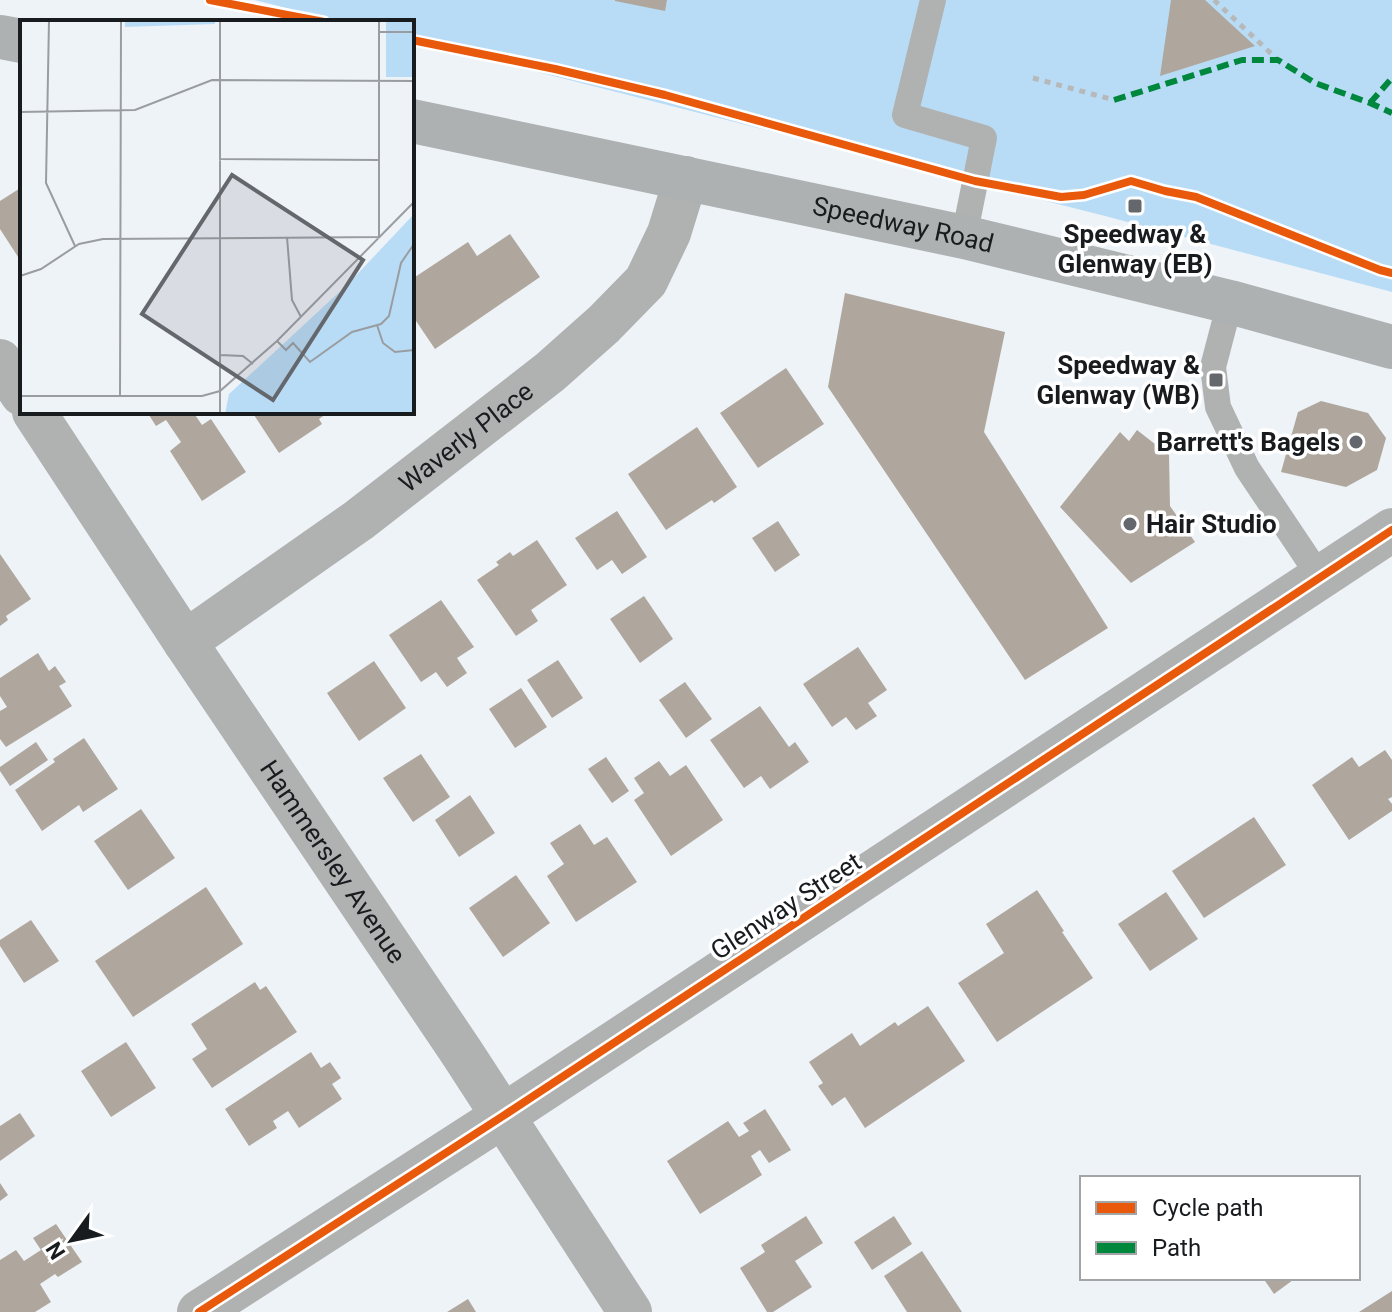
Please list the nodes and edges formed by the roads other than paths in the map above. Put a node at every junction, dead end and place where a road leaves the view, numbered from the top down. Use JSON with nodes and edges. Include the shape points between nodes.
{"nodes":[{"id":1,"x":933,"y":0,"type":"edge"},
{"id":2,"x":0,"y":37,"type":"edge"},
{"id":3,"x":20,"y":41,"type":"edge"},
{"id":4,"x":414,"y":121,"type":"edge"},
{"id":5,"x":686,"y":178,"type":"junction"},
{"id":6,"x":964,"y":237,"type":"junction"},
{"id":7,"x":1230,"y":302,"type":"junction"},
{"id":8,"x":1392,"y":347,"type":"edge"},
{"id":9,"x":0,"y":361,"type":"edge"},
{"id":10,"x":20,"y":391,"type":"edge"},
{"id":11,"x":35,"y":414,"type":"edge"},
{"id":12,"x":1392,"y":530,"type":"edge"},
{"id":13,"x":1320,"y":577,"type":"junction"},
{"id":14,"x":185,"y":642,"type":"junction"},
{"id":15,"x":503,"y":1116,"type":"junction"},
{"id":16,"x":199,"y":1312,"type":"edge"},
{"id":17,"x":630,"y":1312,"type":"edge"}],
"edges":[{"from":1,"to":6,"type":"lane","via":[[905,115],[984,138]]},
{"from":2,"to":3,"type":"main road"},
{"from":4,"to":5,"type":"main road","name":"Speedway Road"},
{"from":5,"to":6,"type":"main road","name":"Speedway Road"},
{"from":5,"to":14,"type":"street","name":"Waverly Place","via":[[669,233],[646,281],[604,324],[359,520]]},
{"from":6,"to":7,"type":"main road","name":"Speedway Road"},
{"from":7,"to":8,"type":"main road","name":"Speedway Road"},
{"from":7,"to":13,"type":"lane","via":[[1213,367],[1218,407],[1247,468]]},
{"from":9,"to":10,"type":"street"},
{"from":11,"to":14,"type":"street","name":"Hammersley Avenue"},
{"from":12,"to":13,"type":"street","name":"Glenway Street"},
{"from":13,"to":15,"type":"street","name":"Glenway Street"},
{"from":14,"to":15,"type":"street","name":"Hammersley Avenue"},
{"from":15,"to":16,"type":"street","name":"Glenway Street"},
{"from":15,"to":17,"type":"street","name":"Hammersley Avenue"}]}
